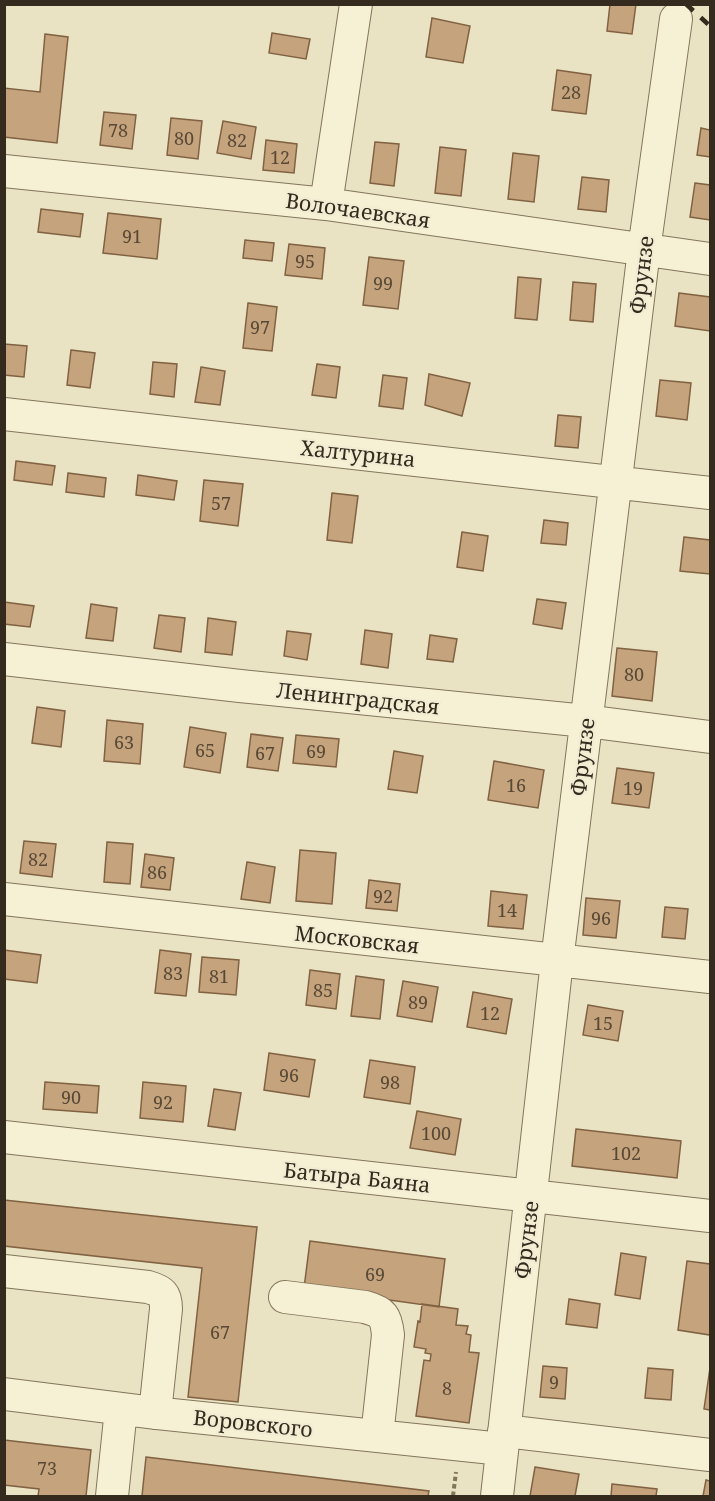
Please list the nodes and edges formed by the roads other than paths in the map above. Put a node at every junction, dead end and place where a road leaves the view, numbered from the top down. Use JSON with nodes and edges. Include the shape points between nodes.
{"nodes":[{"id":1,"x":356,"y":4,"type":"edge"},
{"id":2,"x":675,"y":19,"type":"dead end"},
{"id":3,"x":4,"y":171,"type":"edge"},
{"id":4,"x":326,"y":204,"type":"junction"},
{"id":5,"x":644,"y":250,"type":"junction"},
{"id":6,"x":711,"y":259,"type":"edge"},
{"id":7,"x":4,"y":414,"type":"edge"},
{"id":8,"x":616,"y":482,"type":"junction"},
{"id":9,"x":711,"y":493,"type":"edge"},
{"id":10,"x":4,"y":659,"type":"edge"},
{"id":11,"x":586,"y":721,"type":"junction"},
{"id":12,"x":711,"y":737,"type":"edge"},
{"id":13,"x":4,"y":899,"type":"edge"},
{"id":14,"x":556,"y":961,"type":"junction"},
{"id":15,"x":711,"y":977,"type":"edge"},
{"id":16,"x":4,"y":1137,"type":"edge"},
{"id":17,"x":531,"y":1197,"type":"junction"},
{"id":18,"x":711,"y":1216,"type":"edge"},
{"id":19,"x":4,"y":1270,"type":"edge"},
{"id":20,"x":285,"y":1297,"type":"dead end"},
{"id":21,"x":4,"y":1394,"type":"edge"},
{"id":22,"x":121,"y":1409,"type":"junction"},
{"id":23,"x":155,"y":1413,"type":"junction"},
{"id":24,"x":377,"y":1436,"type":"junction"},
{"id":25,"x":503,"y":1440,"type":"junction"},
{"id":26,"x":711,"y":1455,"type":"edge"},
{"id":27,"x":112,"y":1497,"type":"edge"},
{"id":28,"x":497,"y":1497,"type":"edge"}],
"edges":[{"from":1,"to":4,"type":"street"},
{"from":2,"to":5,"type":"street","name":"Фрунзе"},
{"from":3,"to":4,"type":"street","name":"Волочаевская"},
{"from":4,"to":5,"type":"street","name":"Волочаевская"},
{"from":5,"to":6,"type":"street","name":"Волочаевская"},
{"from":5,"to":8,"type":"street","name":"Фрунзе"},
{"from":7,"to":8,"type":"street","name":"Халтурина"},
{"from":8,"to":9,"type":"street","name":"Халтурина"},
{"from":8,"to":11,"type":"street","name":"Фрунзе"},
{"from":10,"to":11,"type":"street","name":"Ленинградская"},
{"from":11,"to":12,"type":"street","name":"Ленинградская"},
{"from":11,"to":14,"type":"street","name":"Фрунзе"},
{"from":13,"to":14,"type":"street","name":"Московская"},
{"from":14,"to":15,"type":"street","name":"Московская"},
{"from":14,"to":17,"type":"street","name":"Фрунзе"},
{"from":16,"to":17,"type":"street","name":"Батыра Баяна"},
{"from":17,"to":18,"type":"street","name":"Батыра Баяна"},
{"from":17,"to":25,"type":"street","name":"Фрунзе"},
{"from":19,"to":23,"type":"street","via":[[148,1287],[163,1294],[166,1309]]},
{"from":20,"to":24,"type":"street","via":[[365,1307],[384,1316],[388,1335]]},
{"from":21,"to":22,"type":"street","name":"Воровского"},
{"from":22,"to":23,"type":"street","name":"Воровского"},
{"from":22,"to":27,"type":"street"},
{"from":23,"to":24,"type":"street","name":"Воровского"},
{"from":24,"to":25,"type":"street","name":"Воровского"},
{"from":25,"to":26,"type":"street","name":"Воровского"},
{"from":25,"to":28,"type":"street","name":"Фрунзе"}]}
